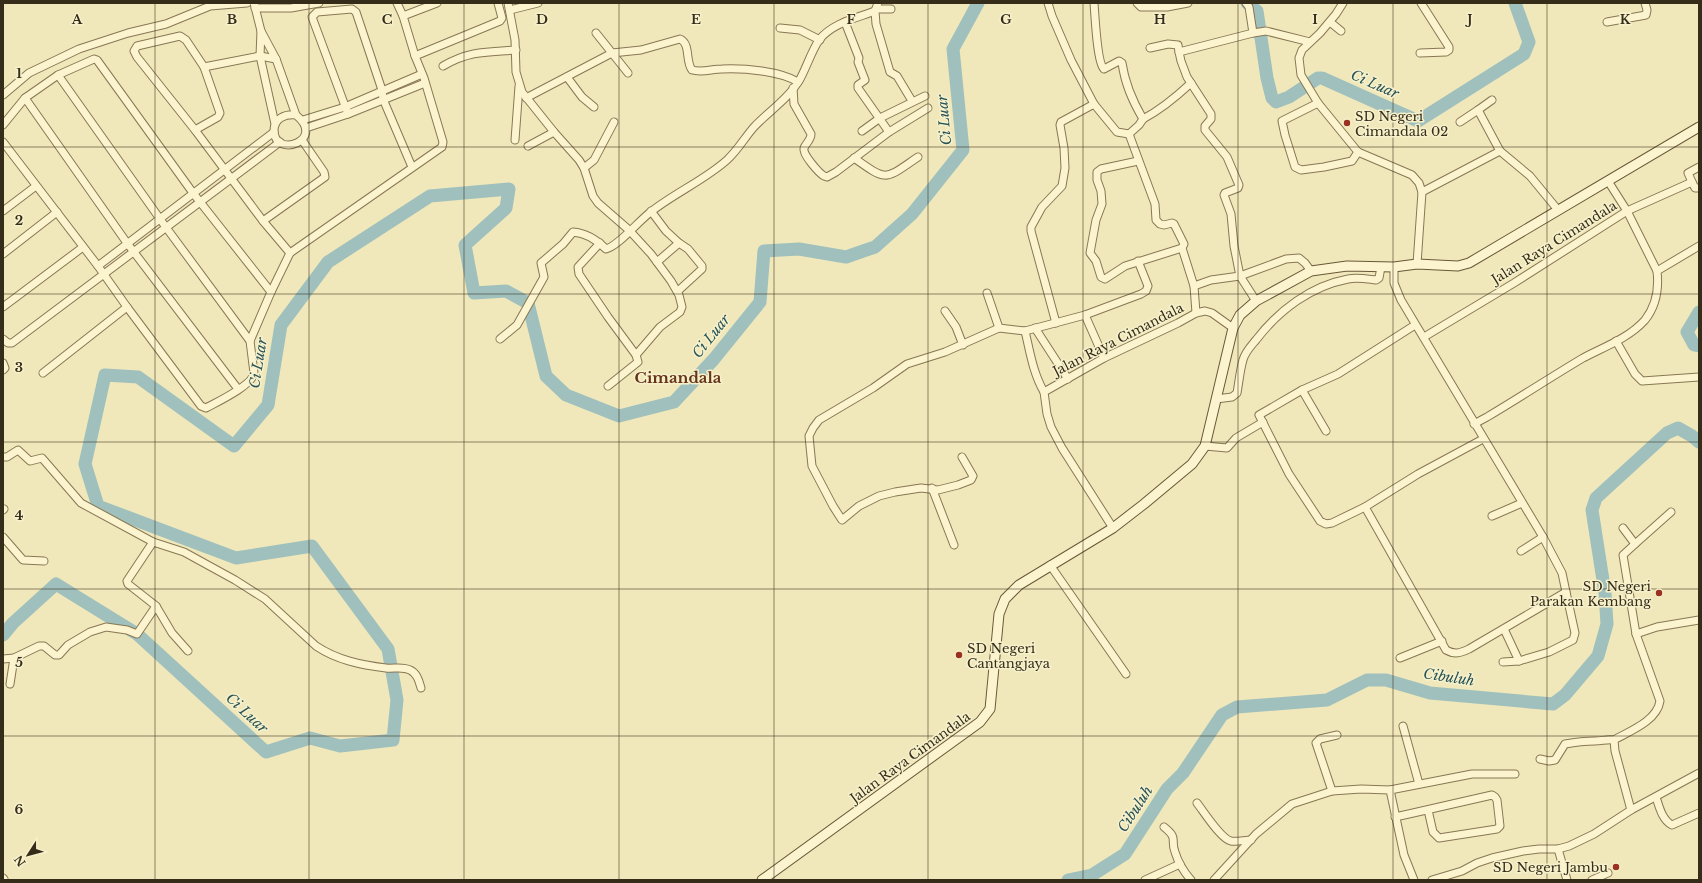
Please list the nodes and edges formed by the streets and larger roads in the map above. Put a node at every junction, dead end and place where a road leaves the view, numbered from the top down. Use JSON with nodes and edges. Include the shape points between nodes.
{"nodes":[{"id":1,"x":247,"y":3,"type":"edge"},
{"id":2,"x":319,"y":3,"type":"edge"},
{"id":3,"x":397,"y":3,"type":"edge"},
{"id":4,"x":436,"y":3,"type":"edge"},
{"id":5,"x":498,"y":3,"type":"edge"},
{"id":6,"x":538,"y":3,"type":"edge"},
{"id":7,"x":1048,"y":3,"type":"edge"},
{"id":8,"x":1094,"y":3,"type":"edge"},
{"id":9,"x":1137,"y":3,"type":"edge"},
{"id":10,"x":1188,"y":3,"type":"edge"},
{"id":11,"x":1246,"y":3,"type":"edge"},
{"id":12,"x":1343,"y":3,"type":"edge"},
{"id":13,"x":1421,"y":3,"type":"edge"},
{"id":14,"x":1645,"y":3,"type":"edge"},
{"id":15,"x":254,"y":5,"type":"edge"},
{"id":16,"x":509,"y":6,"type":"edge"},
{"id":17,"x":876,"y":8,"type":"edge"},
{"id":18,"x":891,"y":9,"type":"dead end"},
{"id":19,"x":403,"y":16,"type":"junction"},
{"id":20,"x":845,"y":22,"type":"junction"},
{"id":21,"x":1330,"y":22,"type":"junction"},
{"id":22,"x":1607,"y":22,"type":"dead end"},
{"id":23,"x":780,"y":28,"type":"dead end"},
{"id":24,"x":260,"y":31,"type":"junction"},
{"id":25,"x":1341,"y":31,"type":"dead end"},
{"id":26,"x":1259,"y":32,"type":"junction"},
{"id":27,"x":596,"y":34,"type":"dead end"},
{"id":28,"x":820,"y":40,"type":"junction"},
{"id":29,"x":1310,"y":42,"type":"junction"},
{"id":30,"x":1150,"y":48,"type":"dead end"},
{"id":31,"x":516,"y":50,"type":"junction"},
{"id":32,"x":1179,"y":52,"type":"junction"},
{"id":33,"x":612,"y":53,"type":"junction"},
{"id":34,"x":1420,"y":53,"type":"dead end"},
{"id":35,"x":260,"y":56,"type":"junction"},
{"id":36,"x":415,"y":56,"type":"junction"},
{"id":37,"x":276,"y":59,"type":"junction"},
{"id":38,"x":443,"y":66,"type":"dead end"},
{"id":39,"x":204,"y":67,"type":"junction"},
{"id":40,"x":628,"y":73,"type":"dead end"},
{"id":41,"x":58,"y":74,"type":"junction"},
{"id":42,"x":422,"y":74,"type":"junction"},
{"id":43,"x":567,"y":77,"type":"junction"},
{"id":44,"x":798,"y":82,"type":"junction"},
{"id":45,"x":425,"y":83,"type":"junction"},
{"id":46,"x":519,"y":83,"type":"junction"},
{"id":47,"x":1191,"y":83,"type":"junction"},
{"id":48,"x":793,"y":88,"type":"junction"},
{"id":49,"x":382,"y":90,"type":"junction"},
{"id":50,"x":3,"y":95,"type":"edge"},
{"id":51,"x":924,"y":96,"type":"dead end"},
{"id":52,"x":25,"y":98,"type":"junction"},
{"id":53,"x":526,"y":98,"type":"junction"},
{"id":54,"x":383,"y":99,"type":"junction"},
{"id":55,"x":1492,"y":100,"type":"dead end"},
{"id":56,"x":912,"y":101,"type":"junction"},
{"id":57,"x":1318,"y":103,"type":"junction"},
{"id":58,"x":1094,"y":104,"type":"junction"},
{"id":59,"x":345,"y":107,"type":"junction"},
{"id":60,"x":594,"y":107,"type":"dead end"},
{"id":61,"x":928,"y":108,"type":"dead end"},
{"id":62,"x":1478,"y":110,"type":"junction"},
{"id":63,"x":348,"y":114,"type":"junction"},
{"id":64,"x":296,"y":115,"type":"junction"},
{"id":65,"x":880,"y":118,"type":"junction"},
{"id":66,"x":1143,"y":118,"type":"junction"},
{"id":67,"x":302,"y":120,"type":"junction"},
{"id":68,"x":614,"y":122,"type":"dead end"},
{"id":69,"x":1460,"y":122,"type":"dead end"},
{"id":70,"x":3,"y":124,"type":"edge"},
{"id":71,"x":275,"y":124,"type":"junction"},
{"id":72,"x":1699,"y":127,"type":"edge"},
{"id":73,"x":306,"y":128,"type":"junction"},
{"id":74,"x":195,"y":130,"type":"junction"},
{"id":75,"x":862,"y":131,"type":"dead end"},
{"id":76,"x":274,"y":132,"type":"junction"},
{"id":77,"x":554,"y":132,"type":"junction"},
{"id":78,"x":890,"y":132,"type":"junction"},
{"id":79,"x":1129,"y":134,"type":"junction"},
{"id":80,"x":302,"y":140,"type":"junction"},
{"id":81,"x":515,"y":140,"type":"dead end"},
{"id":82,"x":3,"y":142,"type":"edge"},
{"id":83,"x":280,"y":142,"type":"junction"},
{"id":84,"x":528,"y":146,"type":"dead end"},
{"id":85,"x":1500,"y":150,"type":"junction"},
{"id":86,"x":1358,"y":152,"type":"junction"},
{"id":87,"x":918,"y":157,"type":"dead end"},
{"id":88,"x":854,"y":158,"type":"junction"},
{"id":89,"x":1138,"y":161,"type":"junction"},
{"id":90,"x":412,"y":167,"type":"junction"},
{"id":91,"x":1699,"y":167,"type":"edge"},
{"id":92,"x":584,"y":168,"type":"junction"},
{"id":93,"x":225,"y":170,"type":"junction"},
{"id":94,"x":230,"y":178,"type":"junction"},
{"id":95,"x":1608,"y":181,"type":"junction"},
{"id":96,"x":1692,"y":182,"type":"junction"},
{"id":97,"x":36,"y":186,"type":"junction"},
{"id":98,"x":1699,"y":188,"type":"edge"},
{"id":99,"x":1422,"y":192,"type":"junction"},
{"id":100,"x":193,"y":193,"type":"junction"},
{"id":101,"x":199,"y":201,"type":"junction"},
{"id":102,"x":4,"y":209,"type":"edge"},
{"id":103,"x":1558,"y":210,"type":"junction"},
{"id":104,"x":651,"y":211,"type":"junction"},
{"id":105,"x":1627,"y":211,"type":"junction"},
{"id":106,"x":57,"y":212,"type":"junction"},
{"id":107,"x":160,"y":219,"type":"junction"},
{"id":108,"x":263,"y":221,"type":"junction"},
{"id":109,"x":165,"y":226,"type":"junction"},
{"id":110,"x":629,"y":230,"type":"junction"},
{"id":111,"x":127,"y":243,"type":"junction"},
{"id":112,"x":600,"y":243,"type":"junction"},
{"id":113,"x":679,"y":243,"type":"junction"},
{"id":114,"x":1699,"y":246,"type":"edge"},
{"id":115,"x":83,"y":247,"type":"junction"},
{"id":116,"x":1182,"y":248,"type":"junction"},
{"id":117,"x":133,"y":251,"type":"junction"},
{"id":118,"x":290,"y":253,"type":"junction"},
{"id":119,"x":3,"y":254,"type":"edge"},
{"id":120,"x":1138,"y":261,"type":"junction"},
{"id":121,"x":657,"y":262,"type":"junction"},
{"id":122,"x":1417,"y":264,"type":"junction"},
{"id":123,"x":98,"y":266,"type":"junction"},
{"id":124,"x":1347,"y":266,"type":"junction"},
{"id":125,"x":1381,"y":267,"type":"junction"},
{"id":126,"x":1394,"y":267,"type":"junction"},
{"id":127,"x":1311,"y":271,"type":"junction"},
{"id":128,"x":1657,"y":271,"type":"junction"},
{"id":129,"x":103,"y":274,"type":"junction"},
{"id":130,"x":1240,"y":276,"type":"junction"},
{"id":131,"x":1350,"y":278,"type":"junction"},
{"id":132,"x":1194,"y":286,"type":"junction"},
{"id":133,"x":678,"y":291,"type":"junction"},
{"id":134,"x":271,"y":292,"type":"junction"},
{"id":135,"x":987,"y":293,"type":"dead end"},
{"id":136,"x":1256,"y":301,"type":"junction"},
{"id":137,"x":3,"y":307,"type":"edge"},
{"id":138,"x":127,"y":307,"type":"junction"},
{"id":139,"x":945,"y":311,"type":"dead end"},
{"id":140,"x":1196,"y":313,"type":"junction"},
{"id":141,"x":1085,"y":315,"type":"junction"},
{"id":142,"x":1056,"y":323,"type":"junction"},
{"id":143,"x":1415,"y":325,"type":"junction"},
{"id":144,"x":999,"y":328,"type":"junction"},
{"id":145,"x":1035,"y":328,"type":"junction"},
{"id":146,"x":1233,"y":328,"type":"junction"},
{"id":147,"x":1026,"y":331,"type":"junction"},
{"id":148,"x":1424,"y":337,"type":"junction"},
{"id":149,"x":500,"y":338,"type":"dead end"},
{"id":150,"x":3,"y":339,"type":"edge"},
{"id":151,"x":250,"y":341,"type":"junction"},
{"id":152,"x":1616,"y":341,"type":"junction"},
{"id":153,"x":963,"y":345,"type":"junction"},
{"id":154,"x":636,"y":355,"type":"junction"},
{"id":155,"x":1104,"y":358,"type":"junction"},
{"id":156,"x":3,"y":363,"type":"edge"},
{"id":157,"x":3,"y":370,"type":"edge"},
{"id":158,"x":43,"y":373,"type":"dead end"},
{"id":159,"x":1068,"y":378,"type":"junction"},
{"id":160,"x":1699,"y":378,"type":"edge"},
{"id":161,"x":608,"y":386,"type":"dead end"},
{"id":162,"x":238,"y":389,"type":"junction"},
{"id":163,"x":1302,"y":390,"type":"junction"},
{"id":164,"x":1044,"y":392,"type":"junction"},
{"id":165,"x":1216,"y":399,"type":"junction"},
{"id":166,"x":1263,"y":422,"type":"junction"},
{"id":167,"x":1474,"y":424,"type":"junction"},
{"id":168,"x":1326,"y":431,"type":"dead end"},
{"id":169,"x":1483,"y":439,"type":"junction"},
{"id":170,"x":1204,"y":446,"type":"junction"},
{"id":171,"x":3,"y":457,"type":"edge"},
{"id":172,"x":962,"y":457,"type":"dead end"},
{"id":173,"x":932,"y":488,"type":"junction"},
{"id":174,"x":1522,"y":503,"type":"junction"},
{"id":175,"x":1365,"y":507,"type":"junction"},
{"id":176,"x":1671,"y":512,"type":"dead end"},
{"id":177,"x":1492,"y":516,"type":"dead end"},
{"id":178,"x":1113,"y":528,"type":"junction"},
{"id":179,"x":1623,"y":528,"type":"dead end"},
{"id":180,"x":3,"y":529,"type":"edge"},
{"id":181,"x":3,"y":537,"type":"edge"},
{"id":182,"x":1543,"y":537,"type":"junction"},
{"id":183,"x":153,"y":542,"type":"junction"},
{"id":184,"x":1635,"y":544,"type":"junction"},
{"id":185,"x":954,"y":545,"type":"dead end"},
{"id":186,"x":1521,"y":552,"type":"dead end"},
{"id":187,"x":44,"y":561,"type":"dead end"},
{"id":188,"x":1050,"y":565,"type":"junction"},
{"id":189,"x":1566,"y":592,"type":"junction"},
{"id":190,"x":154,"y":608,"type":"junction"},
{"id":191,"x":1699,"y":620,"type":"edge"},
{"id":192,"x":1504,"y":629,"type":"junction"},
{"id":193,"x":1636,"y":634,"type":"junction"},
{"id":194,"x":1442,"y":641,"type":"junction"},
{"id":195,"x":188,"y":651,"type":"dead end"},
{"id":196,"x":14,"y":658,"type":"junction"},
{"id":197,"x":1400,"y":658,"type":"dead end"},
{"id":198,"x":3,"y":659,"type":"edge"},
{"id":199,"x":1519,"y":661,"type":"junction"},
{"id":200,"x":1503,"y":662,"type":"dead end"},
{"id":201,"x":1126,"y":674,"type":"dead end"},
{"id":202,"x":10,"y":684,"type":"dead end"},
{"id":203,"x":421,"y":688,"type":"dead end"},
{"id":204,"x":1403,"y":726,"type":"dead end"},
{"id":205,"x":1337,"y":735,"type":"dead end"},
{"id":206,"x":1614,"y":740,"type":"junction"},
{"id":207,"x":1540,"y":760,"type":"dead end"},
{"id":208,"x":1699,"y":773,"type":"edge"},
{"id":209,"x":1515,"y":774,"type":"dead end"},
{"id":210,"x":1419,"y":784,"type":"junction"},
{"id":211,"x":1390,"y":790,"type":"junction"},
{"id":212,"x":1332,"y":791,"type":"junction"},
{"id":213,"x":1656,"y":797,"type":"junction"},
{"id":214,"x":1198,"y":803,"type":"dead end"},
{"id":215,"x":1428,"y":810,"type":"junction"},
{"id":216,"x":1630,"y":810,"type":"junction"},
{"id":217,"x":1699,"y":814,"type":"edge"},
{"id":218,"x":1396,"y":817,"type":"junction"},
{"id":219,"x":1164,"y":827,"type":"dead end"},
{"id":220,"x":1251,"y":840,"type":"junction"},
{"id":221,"x":1558,"y":849,"type":"junction"},
{"id":222,"x":1180,"y":864,"type":"junction"},
{"id":223,"x":1608,"y":873,"type":"dead end"},
{"id":224,"x":762,"y":880,"type":"edge"},
{"id":225,"x":1145,"y":880,"type":"edge"},
{"id":226,"x":1191,"y":880,"type":"edge"},
{"id":227,"x":1214,"y":880,"type":"edge"},
{"id":228,"x":1414,"y":880,"type":"edge"},
{"id":229,"x":1432,"y":880,"type":"edge"},
{"id":230,"x":1567,"y":880,"type":"edge"},
{"id":231,"x":1592,"y":880,"type":"edge"}],
"edges":[{"from":1,"to":50,"type":"street","via":[[210,6],[166,24],[79,49],[29,73]]},
{"from":2,"to":15,"type":"street","via":[[291,8]]},
{"from":3,"to":19,"type":"street"},
{"from":4,"to":19,"type":"street"},
{"from":5,"to":36,"type":"street","via":[[502,18],[500,21]]},
{"from":6,"to":16,"type":"street"},
{"from":7,"to":58,"type":"street","via":[[1071,60]]},
{"from":8,"to":66,"type":"street","via":[[1098,53],[1102,67],[1104,69],[1119,61],[1122,63],[1124,79]]},
{"from":9,"to":10,"type":"street","via":[[1141,8]]},
{"from":11,"to":26,"type":"street"},
{"from":12,"to":21,"type":"street"},
{"from":13,"to":34,"type":"street","via":[[1449,50]]},
{"from":14,"to":22,"type":"street","via":[[1646,15]]},
{"from":15,"to":24,"type":"street"},
{"from":16,"to":31,"type":"street"},
{"from":17,"to":18,"type":"street"},
{"from":17,"to":20,"type":"street"},
{"from":17,"to":56,"type":"street","via":[[876,24],[890,72],[897,76]]},
{"from":19,"to":36,"type":"street"},
{"from":20,"to":28,"type":"street"},
{"from":20,"to":65,"type":"street","via":[[865,80],[858,88]]},
{"from":21,"to":25,"type":"street"},
{"from":21,"to":29,"type":"street"},
{"from":23,"to":28,"type":"street","via":[[800,30]]},
{"from":24,"to":35,"type":"street"},
{"from":24,"to":37,"type":"street"},
{"from":26,"to":29,"type":"street"},
{"from":26,"to":32,"type":"street"},
{"from":27,"to":33,"type":"street"},
{"from":28,"to":44,"type":"street"},
{"from":29,"to":57,"type":"street","via":[[1302,50],[1299,58],[1301,75]]},
{"from":30,"to":32,"type":"street","via":[[1168,44],[1178,45]]},
{"from":31,"to":38,"type":"street","via":[[478,52],[455,59]]},
{"from":31,"to":46,"type":"street"},
{"from":32,"to":47,"type":"street","via":[[1183,68]]},
{"from":33,"to":40,"type":"street"},
{"from":33,"to":43,"type":"street"},
{"from":33,"to":44,"type":"street","via":[[641,50],[680,38],[686,47],[692,70],[742,70],[788,76]]},
{"from":35,"to":37,"type":"street"},
{"from":35,"to":39,"type":"street"},
{"from":35,"to":71,"type":"street"},
{"from":36,"to":42,"type":"street"},
{"from":37,"to":64,"type":"street"},
{"from":39,"to":74,"type":"street","via":[[220,113],[218,117]]},
{"from":39,"to":74,"type":"street","via":[[186,40],[180,36],[137,46],[135,49],[137,57]]},
{"from":41,"to":52,"type":"street"},
{"from":41,"to":100,"type":"street","via":[[94,59],[99,61]]},
{"from":41,"to":107,"type":"street"},
{"from":42,"to":45,"type":"street"},
{"from":42,"to":49,"type":"street"},
{"from":43,"to":53,"type":"street"},
{"from":43,"to":60,"type":"street","via":[[582,97]]},
{"from":44,"to":48,"type":"street"},
{"from":45,"to":54,"type":"street"},
{"from":45,"to":90,"type":"street","via":[[443,142],[442,147]]},
{"from":46,"to":53,"type":"street"},
{"from":46,"to":81,"type":"street"},
{"from":47,"to":66,"type":"street","via":[[1164,106]]},
{"from":47,"to":130,"type":"street","via":[[1211,114],[1205,130],[1227,157],[1239,185],[1224,195],[1231,214]]},
{"from":48,"to":88,"type":"street","via":[[794,104],[811,134],[804,148],[804,155],[821,175],[832,174]]},
{"from":48,"to":104,"type":"street","via":[[754,127],[728,159]]},
{"from":49,"to":54,"type":"street"},
{"from":49,"to":59,"type":"street"},
{"from":49,"to":59,"type":"street","via":[[355,11],[352,9],[317,12],[312,16]]},
{"from":51,"to":56,"type":"street"},
{"from":52,"to":70,"type":"street"},
{"from":52,"to":111,"type":"street"},
{"from":53,"to":77,"type":"street"},
{"from":54,"to":63,"type":"street"},
{"from":54,"to":90,"type":"street"},
{"from":55,"to":62,"type":"street"},
{"from":56,"to":65,"type":"street"},
{"from":57,"to":86,"type":"street"},
{"from":57,"to":86,"type":"street","via":[[1282,121],[1295,167],[1301,170],[1348,162],[1355,158]]},
{"from":58,"to":79,"type":"street","via":[[1117,132]]},
{"from":58,"to":142,"type":"street","via":[[1061,122],[1065,162],[1062,186],[1042,207],[1031,227]]},
{"from":59,"to":63,"type":"street"},
{"from":59,"to":67,"type":"street"},
{"from":61,"to":78,"type":"street"},
{"from":62,"to":69,"type":"street"},
{"from":62,"to":85,"type":"street","name":"Jalan Raya Cimandala"},
{"from":63,"to":73,"type":"street"},
{"from":64,"to":67,"type":"street"},
{"from":64,"to":71,"type":"street","via":[[280,117]]},
{"from":65,"to":75,"type":"street"},
{"from":65,"to":78,"type":"street"},
{"from":66,"to":79,"type":"street"},
{"from":67,"to":73,"type":"street"},
{"from":68,"to":92,"type":"street","via":[[594,160]]},
{"from":71,"to":76,"type":"street"},
{"from":72,"to":95,"type":"street","name":"Jalan Raya Cimandala"},
{"from":73,"to":80,"type":"street"},
{"from":74,"to":93,"type":"street"},
{"from":76,"to":83,"type":"street"},
{"from":76,"to":93,"type":"street"},
{"from":77,"to":84,"type":"street"},
{"from":77,"to":92,"type":"street"},
{"from":78,"to":88,"type":"street"},
{"from":79,"to":89,"type":"street"},
{"from":80,"to":83,"type":"street","via":[[295,145]]},
{"from":80,"to":108,"type":"street","via":[[324,172],[324,177]]},
{"from":82,"to":97,"type":"street"},
{"from":83,"to":94,"type":"street"},
{"from":85,"to":99,"type":"street"},
{"from":85,"to":103,"type":"street","name":"Jalan Raya Cimandala","via":[[1530,176]]},
{"from":86,"to":99,"type":"street","via":[[1412,175]]},
{"from":87,"to":88,"type":"street","via":[[886,176],[876,173]]},
{"from":89,"to":116,"type":"street","via":[[1154,204],[1156,220],[1160,224],[1174,224],[1184,244]]},
{"from":89,"to":120,"type":"street","via":[[1097,172],[1102,204],[1090,252],[1104,279]]},
{"from":90,"to":118,"type":"street"},
{"from":91,"to":96,"type":"street","via":[[1688,173]]},
{"from":92,"to":110,"type":"street","via":[[598,203]]},
{"from":93,"to":94,"type":"street"},
{"from":93,"to":100,"type":"street"},
{"from":94,"to":101,"type":"street"},
{"from":94,"to":108,"type":"street"},
{"from":95,"to":103,"type":"street","name":"Jalan Raya Cimandala"},
{"from":95,"to":105,"type":"street"},
{"from":96,"to":98,"type":"street","via":[[1695,188]]},
{"from":96,"to":105,"type":"street","name":"Jalan Raya Cimandala"},
{"from":97,"to":102,"type":"street"},
{"from":97,"to":106,"type":"street"},
{"from":99,"to":122,"type":"street"},
{"from":100,"to":101,"type":"street"},
{"from":100,"to":107,"type":"street"},
{"from":101,"to":109,"type":"street"},
{"from":101,"to":134,"type":"street"},
{"from":103,"to":122,"type":"street","name":"Jalan Raya Cimandala","via":[[1464,266]]},
{"from":104,"to":110,"type":"street"},
{"from":104,"to":113,"type":"street"},
{"from":105,"to":128,"type":"street"},
{"from":105,"to":148,"type":"street","name":"Jalan Raya Cimandala"},
{"from":106,"to":115,"type":"street"},
{"from":106,"to":119,"type":"street"},
{"from":107,"to":109,"type":"street"},
{"from":107,"to":111,"type":"street"},
{"from":108,"to":118,"type":"street"},
{"from":109,"to":117,"type":"street"},
{"from":109,"to":151,"type":"street"},
{"from":110,"to":112,"type":"street","via":[[607,249]]},
{"from":110,"to":121,"type":"street"},
{"from":111,"to":117,"type":"street"},
{"from":111,"to":123,"type":"street"},
{"from":112,"to":149,"type":"street","via":[[573,232],[541,263],[544,277],[515,327]]},
{"from":112,"to":154,"type":"street","via":[[581,262],[578,267],[579,274]]},
{"from":113,"to":121,"type":"street"},
{"from":113,"to":133,"type":"street","via":[[688,249],[702,267]]},
{"from":114,"to":128,"type":"street"},
{"from":115,"to":123,"type":"street"},
{"from":115,"to":137,"type":"street"},
{"from":116,"to":120,"type":"street"},
{"from":116,"to":132,"type":"street"},
{"from":117,"to":129,"type":"street"},
{"from":117,"to":162,"type":"street"},
{"from":118,"to":134,"type":"street"},
{"from":120,"to":141,"type":"street","via":[[1148,286],[1146,291]]},
{"from":121,"to":133,"type":"street"},
{"from":122,"to":126,"type":"street","name":"Jalan Raya Cimandala"},
{"from":123,"to":129,"type":"street"},
{"from":124,"to":125,"type":"street","name":"Jalan Raya Cimandala"},
{"from":124,"to":127,"type":"street","name":"Jalan Raya Cimandala"},
{"from":124,"to":131,"type":"street"},
{"from":125,"to":126,"type":"street","name":"Jalan Raya Cimandala"},
{"from":125,"to":131,"type":"street","via":[[1379,278],[1376,280]]},
{"from":126,"to":143,"type":"street","via":[[1396,290]]},
{"from":127,"to":130,"type":"street","via":[[1299,258]]},
{"from":127,"to":136,"type":"street","name":"Jalan Raya Cimandala"},
{"from":128,"to":152,"type":"street","via":[[1658,290],[1651,310],[1644,320]]},
{"from":129,"to":138,"type":"street"},
{"from":129,"to":150,"type":"street","via":[[12,343]]},
{"from":130,"to":132,"type":"street","via":[[1211,280]]},
{"from":130,"to":136,"type":"street"},
{"from":131,"to":165,"type":"street","via":[[1328,284],[1300,299],[1266,326],[1243,359],[1237,393],[1232,397]]},
{"from":132,"to":140,"type":"street"},
{"from":133,"to":154,"type":"street","via":[[682,307],[680,312],[660,327]]},
{"from":134,"to":151,"type":"street"},
{"from":135,"to":144,"type":"street"},
{"from":136,"to":146,"type":"street","name":"Jalan Raya Cimandala","via":[[1240,315]]},
{"from":138,"to":158,"type":"street"},
{"from":138,"to":162,"type":"street","via":[[202,407],[206,408]]},
{"from":139,"to":153,"type":"street","via":[[956,327]]},
{"from":140,"to":146,"type":"street","name":"Jalan Raya Cimandala","via":[[1212,313]]},
{"from":140,"to":155,"type":"street","name":"Jalan Raya Cimandala"},
{"from":141,"to":142,"type":"street"},
{"from":141,"to":155,"type":"street"},
{"from":142,"to":145,"type":"street"},
{"from":143,"to":148,"type":"street"},
{"from":143,"to":163,"type":"street","via":[[1338,374]]},
{"from":144,"to":147,"type":"street"},
{"from":144,"to":153,"type":"street"},
{"from":145,"to":147,"type":"street"},
{"from":145,"to":159,"type":"street"},
{"from":146,"to":165,"type":"street","name":"Jalan Raya Cimandala"},
{"from":147,"to":164,"type":"street","via":[[1031,362],[1037,381]]},
{"from":148,"to":167,"type":"street"},
{"from":151,"to":162,"type":"street","via":[[254,375],[252,380]]},
{"from":152,"to":160,"type":"street","via":[[1635,374],[1642,381]]},
{"from":152,"to":167,"type":"street"},
{"from":153,"to":173,"type":"street","via":[[899,368],[874,388],[819,420],[810,436],[812,466],[842,520],[859,506],[879,496]]},
{"from":154,"to":161,"type":"street","via":[[638,362]]},
{"from":155,"to":159,"type":"street","name":"Jalan Raya Cimandala"},
{"from":156,"to":157,"type":"street"},
{"from":159,"to":164,"type":"street","name":"Jalan Raya Cimandala"},
{"from":163,"to":166,"type":"street","via":[[1261,412],[1259,415]]},
{"from":163,"to":168,"type":"street"},
{"from":164,"to":178,"type":"street","name":"Jalan Raya Cimandala","via":[[1051,427]]},
{"from":165,"to":170,"type":"street","name":"Jalan Raya Cimandala"},
{"from":166,"to":170,"type":"street","via":[[1236,438],[1227,448]]},
{"from":166,"to":175,"type":"street","via":[[1289,474],[1320,521],[1332,524]]},
{"from":167,"to":169,"type":"street"},
{"from":169,"to":174,"type":"street"},
{"from":169,"to":175,"type":"street","via":[[1418,474]]},
{"from":170,"to":178,"type":"street","name":"Jalan Raya Cimandala","via":[[1187,469]]},
{"from":171,"to":183,"type":"street","via":[[18,450],[30,461],[42,458],[81,503]]},
{"from":172,"to":173,"type":"street","via":[[973,478],[938,490]]},
{"from":173,"to":185,"type":"street"},
{"from":174,"to":177,"type":"street"},
{"from":174,"to":182,"type":"street"},
{"from":175,"to":194,"type":"street"},
{"from":176,"to":184,"type":"street"},
{"from":178,"to":188,"type":"street","name":"Jalan Raya Cimandala"},
{"from":179,"to":184,"type":"street"},
{"from":180,"to":181,"type":"street"},
{"from":181,"to":187,"type":"street","via":[[23,560]]},
{"from":182,"to":186,"type":"street"},
{"from":182,"to":189,"type":"street","via":[[1562,573]]},
{"from":183,"to":190,"type":"street","via":[[127,582]]},
{"from":183,"to":203,"type":"street","via":[[184,552],[210,565],[265,599],[316,646],[330,654],[343,660],[388,668],[404,668],[414,673]]},
{"from":184,"to":193,"type":"street","via":[[1623,555]]},
{"from":188,"to":201,"type":"street"},
{"from":188,"to":224,"type":"street","name":"Jalan Raya Cimandala","via":[[1019,585],[1001,606],[990,709],[980,722]]},
{"from":189,"to":192,"type":"street"},
{"from":189,"to":199,"type":"street","via":[[1575,633],[1573,640],[1549,652]]},
{"from":190,"to":195,"type":"street"},
{"from":190,"to":196,"type":"street","via":[[137,634],[106,627],[90,632],[68,645],[59,655],[55,655],[44,646],[39,646]]},
{"from":191,"to":193,"type":"street","via":[[1657,627]]},
{"from":192,"to":194,"type":"street","via":[[1458,654],[1446,650]]},
{"from":192,"to":199,"type":"street"},
{"from":193,"to":206,"type":"street","via":[[1660,701],[1659,708],[1651,718]]},
{"from":194,"to":197,"type":"street"},
{"from":196,"to":198,"type":"street"},
{"from":196,"to":202,"type":"street"},
{"from":199,"to":200,"type":"street"},
{"from":204,"to":210,"type":"street"},
{"from":205,"to":212,"type":"street","via":[[1320,739],[1316,743]]},
{"from":206,"to":207,"type":"street","via":[[1565,744],[1555,760]]},
{"from":206,"to":216,"type":"street"},
{"from":208,"to":213,"type":"street"},
{"from":209,"to":210,"type":"street","via":[[1472,774]]},
{"from":210,"to":211,"type":"street"},
{"from":211,"to":212,"type":"street"},
{"from":211,"to":218,"type":"street"},
{"from":212,"to":220,"type":"street","via":[[1292,804],[1274,817]]},
{"from":213,"to":216,"type":"street"},
{"from":213,"to":217,"type":"street","via":[[1663,816],[1672,825]]},
{"from":214,"to":220,"type":"street","via":[[1226,839]]},
{"from":215,"to":215,"type":"street","via":[[1492,795],[1497,800],[1500,826],[1497,829],[1439,838],[1433,832]]},
{"from":215,"to":218,"type":"street"},
{"from":216,"to":221,"type":"street","via":[[1594,834]]},
{"from":218,"to":228,"type":"street","via":[[1404,855]]},
{"from":219,"to":222,"type":"street","via":[[1172,833],[1174,851]]},
{"from":220,"to":227,"type":"street"},
{"from":221,"to":229,"type":"street","via":[[1539,849],[1492,858]]},
{"from":221,"to":230,"type":"street"},
{"from":222,"to":225,"type":"street"},
{"from":222,"to":226,"type":"street"},
{"from":223,"to":231,"type":"street"}]}
